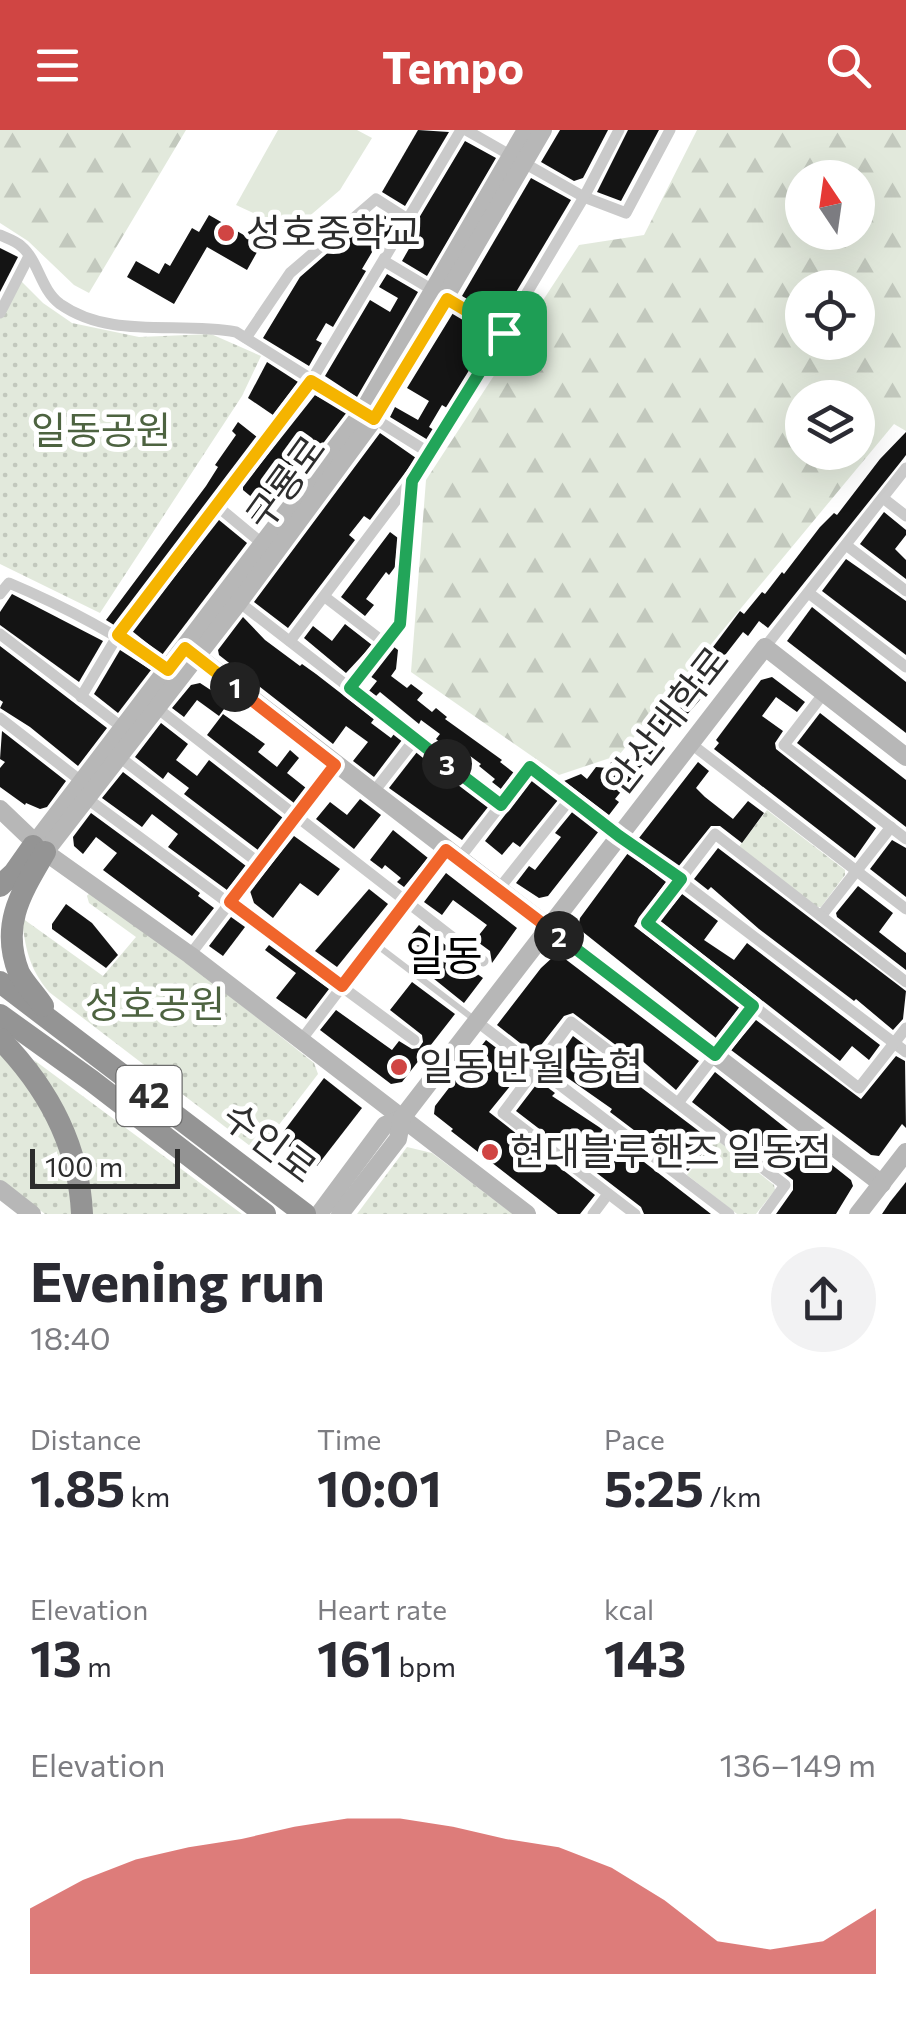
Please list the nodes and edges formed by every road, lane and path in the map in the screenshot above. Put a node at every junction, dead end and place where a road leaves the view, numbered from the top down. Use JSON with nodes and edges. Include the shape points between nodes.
{"nodes":[{"id":1,"x":464,"y":130,"type":"edge"},
{"id":2,"x":526,"y":130,"type":"edge"},
{"id":3,"x":543,"y":130,"type":"edge"},
{"id":4,"x":619,"y":130,"type":"edge"},
{"id":5,"x":670,"y":130,"type":"edge"},
{"id":6,"x":518,"y":160,"type":"junction"},
{"id":7,"x":584,"y":197,"type":"junction"},
{"id":8,"x":409,"y":220,"type":"junction"},
{"id":9,"x":0,"y":235,"type":"edge"},
{"id":10,"x":29,"y":256,"type":"junction"},
{"id":11,"x":384,"y":261,"type":"junction"},
{"id":12,"x":441,"y":295,"type":"junction"},
{"id":13,"x":0,"y":313,"type":"edge"},
{"id":14,"x":504,"y":333,"type":"junction"},
{"id":15,"x":246,"y":338,"type":"junction"},
{"id":16,"x":311,"y":381,"type":"junction"},
{"id":17,"x":368,"y":416,"type":"junction"},
{"id":18,"x":431,"y":454,"type":"junction"},
{"id":19,"x":906,"y":468,"type":"edge"},
{"id":20,"x":412,"y":481,"type":"junction"},
{"id":21,"x":882,"y":498,"type":"junction"},
{"id":22,"x":217,"y":506,"type":"junction"},
{"id":23,"x":906,"y":516,"type":"edge"},
{"id":24,"x":264,"y":544,"type":"junction"},
{"id":25,"x":846,"y":545,"type":"junction"},
{"id":26,"x":906,"y":592,"type":"edge"},
{"id":27,"x":0,"y":594,"type":"edge"},
{"id":28,"x":810,"y":594,"type":"junction"},
{"id":29,"x":325,"y":597,"type":"junction"},
{"id":30,"x":239,"y":602,"type":"junction"},
{"id":31,"x":0,"y":634,"type":"edge"},
{"id":32,"x":118,"y":635,"type":"junction"},
{"id":33,"x":290,"y":641,"type":"junction"},
{"id":34,"x":386,"y":643,"type":"junction"},
{"id":35,"x":765,"y":648,"type":"junction"},
{"id":36,"x":191,"y":652,"type":"junction"},
{"id":37,"x":906,"y":667,"type":"edge"},
{"id":38,"x":168,"y":670,"type":"junction"},
{"id":39,"x":350,"y":688,"type":"junction"},
{"id":40,"x":824,"y":693,"type":"junction"},
{"id":41,"x":81,"y":697,"type":"junction"},
{"id":42,"x":157,"y":708,"type":"junction"},
{"id":43,"x":0,"y":718,"type":"edge"},
{"id":44,"x":122,"y":728,"type":"junction"},
{"id":45,"x":415,"y":739,"type":"junction"},
{"id":46,"x":690,"y":743,"type":"junction"},
{"id":47,"x":118,"y":756,"type":"junction"},
{"id":48,"x":906,"y":757,"type":"edge"},
{"id":49,"x":335,"y":765,"type":"junction"},
{"id":50,"x":83,"y":789,"type":"junction"},
{"id":51,"x":372,"y":794,"type":"junction"},
{"id":52,"x":570,"y":798,"type":"junction"},
{"id":53,"x":501,"y":805,"type":"junction"},
{"id":54,"x":0,"y":809,"type":"edge"},
{"id":55,"x":296,"y":816,"type":"junction"},
{"id":56,"x":891,"y":828,"type":"junction"},
{"id":57,"x":619,"y":836,"type":"junction"},
{"id":58,"x":906,"y":838,"type":"edge"},
{"id":59,"x":40,"y":848,"type":"junction"},
{"id":60,"x":453,"y":855,"type":"junction"},
{"id":61,"x":260,"y":863,"type":"junction"},
{"id":62,"x":856,"y":871,"type":"junction"},
{"id":63,"x":681,"y":879,"type":"junction"},
{"id":64,"x":0,"y":886,"type":"edge"},
{"id":65,"x":498,"y":890,"type":"junction"},
{"id":66,"x":230,"y":902,"type":"junction"},
{"id":67,"x":406,"y":902,"type":"junction"},
{"id":68,"x":906,"y":909,"type":"edge"},
{"id":69,"x":820,"y":916,"type":"junction"},
{"id":70,"x":548,"y":927,"type":"junction"},
{"id":71,"x":374,"y":942,"type":"junction"},
{"id":72,"x":190,"y":955,"type":"junction"},
{"id":73,"x":483,"y":961,"type":"dead end"},
{"id":74,"x":0,"y":982,"type":"edge"},
{"id":75,"x":906,"y":982,"type":"edge"},
{"id":76,"x":342,"y":986,"type":"junction"},
{"id":77,"x":753,"y":1006,"type":"junction"},
{"id":78,"x":0,"y":1015,"type":"edge"},
{"id":79,"x":476,"y":1021,"type":"junction"},
{"id":80,"x":56,"y":1026,"type":"junction"},
{"id":81,"x":906,"y":1028,"type":"edge"},
{"id":82,"x":0,"y":1039,"type":"edge"},
{"id":83,"x":302,"y":1040,"type":"junction"},
{"id":84,"x":414,"y":1040,"type":"dead end"},
{"id":85,"x":895,"y":1044,"type":"junction"},
{"id":86,"x":906,"y":1052,"type":"edge"},
{"id":87,"x":715,"y":1055,"type":"junction"},
{"id":88,"x":537,"y":1068,"type":"junction"},
{"id":89,"x":678,"y":1103,"type":"junction"},
{"id":90,"x":402,"y":1118,"type":"junction"},
{"id":91,"x":906,"y":1152,"type":"edge"},
{"id":92,"x":882,"y":1184,"type":"junction"},
{"id":93,"x":0,"y":1190,"type":"edge"},
{"id":94,"x":608,"y":1194,"type":"junction"},
{"id":95,"x":307,"y":1212,"type":"edge"},
{"id":96,"x":32,"y":1214,"type":"edge"},
{"id":97,"x":82,"y":1214,"type":"edge"},
{"id":98,"x":264,"y":1214,"type":"edge"},
{"id":99,"x":340,"y":1214,"type":"edge"},
{"id":100,"x":527,"y":1214,"type":"edge"},
{"id":101,"x":593,"y":1214,"type":"edge"},
{"id":102,"x":635,"y":1214,"type":"edge"},
{"id":103,"x":729,"y":1214,"type":"edge"},
{"id":104,"x":764,"y":1214,"type":"edge"},
{"id":105,"x":858,"y":1214,"type":"edge"}],
"edges":[{"from":1,"to":6,"type":"street"},
{"from":1,"to":8,"type":"street"},
{"from":2,"to":6,"type":"street","name":"구룡로"},
{"from":3,"to":6,"type":"street","name":"구룡로"},
{"from":4,"to":7,"type":"street"},
{"from":5,"to":7,"type":"street","via":[[626,214]]},
{"from":6,"to":7,"type":"street"},
{"from":6,"to":12,"type":"street","name":"구룡로"},
{"from":7,"to":14,"type":"street"},
{"from":8,"to":11,"type":"street"},
{"from":8,"to":15,"type":"street","via":[[376,198],[290,272]]},
{"from":9,"to":10,"type":"street"},
{"from":10,"to":13,"type":"street"},
{"from":10,"to":15,"type":"street","via":[[54,300],[82,317],[127,326],[214,328]]},
{"from":11,"to":12,"type":"street"},
{"from":11,"to":16,"type":"street"},
{"from":12,"to":14,"type":"street"},
{"from":12,"to":17,"type":"street","name":"구룡로"},
{"from":14,"to":18,"type":"street"},
{"from":15,"to":16,"type":"street"},
{"from":16,"to":17,"type":"street"},
{"from":16,"to":22,"type":"street"},
{"from":17,"to":18,"type":"street"},
{"from":17,"to":24,"type":"street","name":"구룡로"},
{"from":17,"to":30,"type":"street","name":"구룡로"},
{"from":18,"to":20,"type":"street"},
{"from":19,"to":21,"type":"street"},
{"from":20,"to":29,"type":"street"},
{"from":20,"to":34,"type":"street","via":[[400,624]]},
{"from":21,"to":23,"type":"street"},
{"from":21,"to":25,"type":"street"},
{"from":22,"to":24,"type":"street"},
{"from":22,"to":32,"type":"street"},
{"from":24,"to":36,"type":"street","name":"구룡로"},
{"from":25,"to":26,"type":"street"},
{"from":25,"to":28,"type":"street"},
{"from":27,"to":32,"type":"street","via":[[9,583]]},
{"from":28,"to":35,"type":"street"},
{"from":28,"to":37,"type":"street"},
{"from":29,"to":33,"type":"street"},
{"from":29,"to":34,"type":"street"},
{"from":30,"to":33,"type":"street"},
{"from":30,"to":36,"type":"street","name":"구룡로"},
{"from":31,"to":41,"type":"street"},
{"from":32,"to":38,"type":"street"},
{"from":32,"to":41,"type":"street"},
{"from":33,"to":39,"type":"street"},
{"from":34,"to":39,"type":"street"},
{"from":35,"to":40,"type":"street","name":"안산대학로"},
{"from":35,"to":46,"type":"street","name":"안산대학로"},
{"from":36,"to":38,"type":"street","name":"구룡로"},
{"from":36,"to":42,"type":"street","name":"구룡로"},
{"from":36,"to":49,"type":"street"},
{"from":38,"to":44,"type":"street","name":"구룡로"},
{"from":39,"to":45,"type":"street"},
{"from":40,"to":48,"type":"street","name":"안산대학로"},
{"from":40,"to":56,"type":"street","via":[[784,746]]},
{"from":41,"to":44,"type":"street"},
{"from":42,"to":47,"type":"street","name":"구룡로"},
{"from":42,"to":55,"type":"street"},
{"from":43,"to":50,"type":"street"},
{"from":44,"to":50,"type":"street","name":"구룡로"},
{"from":45,"to":51,"type":"street"},
{"from":45,"to":53,"type":"street"},
{"from":46,"to":57,"type":"street","name":"안산대학로"},
{"from":46,"to":62,"type":"street"},
{"from":47,"to":50,"type":"street","name":"구룡로"},
{"from":47,"to":61,"type":"street"},
{"from":49,"to":51,"type":"street"},
{"from":49,"to":55,"type":"street"},
{"from":50,"to":59,"type":"street","name":"구룡로"},
{"from":50,"to":66,"type":"street"},
{"from":51,"to":60,"type":"street"},
{"from":52,"to":53,"type":"street","via":[[530,767]]},
{"from":52,"to":57,"type":"street"},
{"from":52,"to":65,"type":"street"},
{"from":53,"to":60,"type":"street"},
{"from":54,"to":59,"type":"street"},
{"from":55,"to":61,"type":"street"},
{"from":55,"to":67,"type":"street"},
{"from":56,"to":58,"type":"street"},
{"from":56,"to":62,"type":"street"},
{"from":57,"to":63,"type":"street"},
{"from":57,"to":70,"type":"street","name":"안산대학로"},
{"from":59,"to":64,"type":"highway"},
{"from":59,"to":72,"type":"street"},
{"from":59,"to":80,"type":"highway","via":[[11,911],[9,937],[19,972]]},
{"from":60,"to":65,"type":"street"},
{"from":60,"to":67,"type":"street"},
{"from":61,"to":66,"type":"street"},
{"from":62,"to":68,"type":"street"},
{"from":62,"to":69,"type":"street"},
{"from":63,"to":69,"type":"street","via":[[715,834]]},
{"from":63,"to":77,"type":"street","via":[[647,923]]},
{"from":63,"to":85,"type":"street"},
{"from":65,"to":70,"type":"street"},
{"from":66,"to":72,"type":"street"},
{"from":66,"to":76,"type":"street"},
{"from":67,"to":71,"type":"street"},
{"from":67,"to":73,"type":"street"},
{"from":69,"to":75,"type":"street"},
{"from":70,"to":79,"type":"street","name":"안산대학로"},
{"from":70,"to":87,"type":"street"},
{"from":71,"to":76,"type":"street"},
{"from":71,"to":79,"type":"lane"},
{"from":72,"to":83,"type":"street"},
{"from":74,"to":80,"type":"highway","name":"수인로","number":"42"},
{"from":76,"to":83,"type":"street"},
{"from":76,"to":84,"type":"street"},
{"from":77,"to":85,"type":"street","via":[[859,1088]]},
{"from":77,"to":87,"type":"street"},
{"from":78,"to":98,"type":"highway","name":"수인로","number":"42"},
{"from":79,"to":88,"type":"street"},
{"from":79,"to":90,"type":"street","name":"안산대학로"},
{"from":80,"to":95,"type":"highway","name":"수인로","number":"42"},
{"from":81,"to":85,"type":"street"},
{"from":82,"to":97,"type":"highway","via":[[62,1123]]},
{"from":83,"to":90,"type":"street"},
{"from":85,"to":86,"type":"street"},
{"from":87,"to":89,"type":"street"},
{"from":87,"to":92,"type":"street"},
{"from":88,"to":89,"type":"street","via":[[571,1022]]},
{"from":88,"to":94,"type":"street","via":[[504,1113]]},
{"from":88,"to":103,"type":"street"},
{"from":89,"to":104,"type":"street","via":[[786,1185]]},
{"from":90,"to":95,"type":"street","name":"안산대학로","via":[[385,1125]]},
{"from":90,"to":99,"type":"street","name":"안산대학로","via":[[398,1138]]},
{"from":90,"to":100,"type":"street"},
{"from":91,"to":92,"type":"street"},
{"from":92,"to":105,"type":"street"},
{"from":93,"to":96,"type":"street"},
{"from":94,"to":101,"type":"street"},
{"from":94,"to":102,"type":"street"}]}
